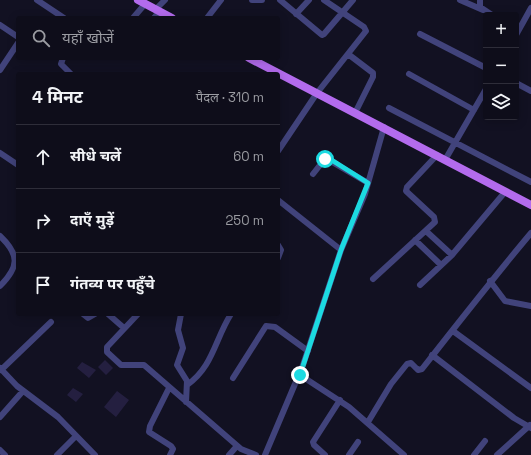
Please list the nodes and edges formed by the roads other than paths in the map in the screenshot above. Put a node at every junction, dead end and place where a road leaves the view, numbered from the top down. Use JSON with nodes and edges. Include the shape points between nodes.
{"nodes":[{"id":1,"x":37,"y":0,"type":"edge"},
{"id":2,"x":164,"y":0,"type":"edge"},
{"id":3,"x":220,"y":0,"type":"edge"},
{"id":4,"x":252,"y":0,"type":"edge"},
{"id":5,"x":262,"y":0,"type":"edge"},
{"id":6,"x":280,"y":0,"type":"edge"},
{"id":7,"x":309,"y":0,"type":"edge"},
{"id":8,"x":324,"y":0,"type":"edge"},
{"id":9,"x":353,"y":0,"type":"edge"},
{"id":10,"x":460,"y":0,"type":"edge"},
{"id":11,"x":480,"y":0,"type":"edge"},
{"id":12,"x":141,"y":2,"type":"edge"},
{"id":13,"x":531,"y":8,"type":"edge"},
{"id":14,"x":483,"y":10,"type":"junction"},
{"id":15,"x":487,"y":12,"type":"edge"},
{"id":16,"x":156,"y":13,"type":"edge"},
{"id":17,"x":343,"y":13,"type":"junction"},
{"id":18,"x":296,"y":14,"type":"junction"},
{"id":19,"x":61,"y":16,"type":"edge"},
{"id":20,"x":134,"y":16,"type":"edge"},
{"id":21,"x":166,"y":16,"type":"edge"},
{"id":22,"x":208,"y":16,"type":"edge"},
{"id":23,"x":528,"y":19,"type":"edge"},
{"id":24,"x":0,"y":25,"type":"edge"},
{"id":25,"x":519,"y":29,"type":"edge"},
{"id":26,"x":420,"y":34,"type":"dead end"},
{"id":27,"x":16,"y":37,"type":"edge"},
{"id":28,"x":16,"y":46,"type":"edge"},
{"id":29,"x":348,"y":54,"type":"junction"},
{"id":30,"x":62,"y":60,"type":"edge"},
{"id":31,"x":253,"y":60,"type":"edge"},
{"id":32,"x":483,"y":66,"type":"edge"},
{"id":33,"x":0,"y":70,"type":"edge"},
{"id":34,"x":69,"y":72,"type":"edge"},
{"id":35,"x":276,"y":72,"type":"edge"},
{"id":36,"x":280,"y":74,"type":"edge"},
{"id":37,"x":410,"y":74,"type":"dead end"},
{"id":38,"x":518,"y":84,"type":"edge"},
{"id":39,"x":531,"y":91,"type":"edge"},
{"id":40,"x":317,"y":93,"type":"junction"},
{"id":41,"x":483,"y":94,"type":"edge"},
{"id":42,"x":388,"y":108,"type":"dead end"},
{"id":43,"x":474,"y":110,"type":"junction"},
{"id":44,"x":355,"y":113,"type":"junction"},
{"id":45,"x":384,"y":127,"type":"junction"},
{"id":46,"x":280,"y":141,"type":"edge"},
{"id":47,"x":455,"y":143,"type":"junction"},
{"id":48,"x":0,"y":153,"type":"edge"},
{"id":49,"x":437,"y":155,"type":"junction"},
{"id":50,"x":445,"y":160,"type":"junction"},
{"id":51,"x":16,"y":164,"type":"edge"},
{"id":52,"x":313,"y":174,"type":"dead end"},
{"id":53,"x":531,"y":182,"type":"edge"},
{"id":54,"x":368,"y":183,"type":"junction"},
{"id":55,"x":505,"y":192,"type":"junction"},
{"id":56,"x":280,"y":202,"type":"edge"},
{"id":57,"x":531,"y":206,"type":"edge"},
{"id":58,"x":426,"y":231,"type":"junction"},
{"id":59,"x":531,"y":233,"type":"edge"},
{"id":60,"x":2,"y":240,"type":"edge"},
{"id":61,"x":415,"y":240,"type":"junction"},
{"id":62,"x":341,"y":250,"type":"junction"},
{"id":63,"x":452,"y":255,"type":"junction"},
{"id":64,"x":441,"y":265,"type":"junction"},
{"id":65,"x":373,"y":279,"type":"dead end"},
{"id":66,"x":490,"y":282,"type":"junction"},
{"id":67,"x":1,"y":285,"type":"edge"},
{"id":68,"x":420,"y":285,"type":"dead end"},
{"id":69,"x":531,"y":306,"type":"edge"},
{"id":70,"x":110,"y":316,"type":"edge"},
{"id":71,"x":136,"y":316,"type":"edge"},
{"id":72,"x":181,"y":316,"type":"edge"},
{"id":73,"x":230,"y":316,"type":"edge"},
{"id":74,"x":51,"y":322,"type":"dead end"},
{"id":75,"x":124,"y":328,"type":"junction"},
{"id":76,"x":453,"y":331,"type":"junction"},
{"id":77,"x":308,"y":351,"type":"junction"},
{"id":78,"x":432,"y":355,"type":"junction"},
{"id":79,"x":1,"y":369,"type":"edge"},
{"id":80,"x":300,"y":375,"type":"junction"},
{"id":81,"x":233,"y":378,"type":"dead end"},
{"id":82,"x":188,"y":385,"type":"junction"},
{"id":83,"x":169,"y":388,"type":"junction"},
{"id":84,"x":531,"y":388,"type":"edge"},
{"id":85,"x":23,"y":390,"type":"junction"},
{"id":86,"x":340,"y":400,"type":"junction"},
{"id":87,"x":186,"y":402,"type":"junction"},
{"id":88,"x":0,"y":417,"type":"edge"},
{"id":89,"x":368,"y":422,"type":"junction"},
{"id":90,"x":530,"y":426,"type":"edge"},
{"id":91,"x":76,"y":436,"type":"junction"},
{"id":92,"x":485,"y":441,"type":"dead end"},
{"id":93,"x":358,"y":442,"type":"dead end"},
{"id":94,"x":237,"y":446,"type":"junction"},
{"id":95,"x":0,"y":450,"type":"edge"},
{"id":96,"x":5,"y":455,"type":"edge"},
{"id":97,"x":57,"y":455,"type":"edge"},
{"id":98,"x":95,"y":455,"type":"edge"},
{"id":99,"x":170,"y":455,"type":"edge"},
{"id":100,"x":229,"y":455,"type":"edge"},
{"id":101,"x":256,"y":455,"type":"edge"},
{"id":102,"x":265,"y":455,"type":"edge"},
{"id":103,"x":325,"y":455,"type":"edge"},
{"id":104,"x":349,"y":455,"type":"edge"},
{"id":105,"x":404,"y":455,"type":"edge"},
{"id":106,"x":474,"y":455,"type":"edge"},
{"id":107,"x":497,"y":455,"type":"edge"}],
"edges":[{"from":1,"to":19,"type":"street"},
{"from":2,"to":16,"type":"street"},
{"from":3,"to":22,"type":"street"},
{"from":4,"to":5,"type":"street"},
{"from":6,"to":18,"type":"street"},
{"from":7,"to":18,"type":"street"},
{"from":8,"to":17,"type":"street"},
{"from":9,"to":17,"type":"street"},
{"from":10,"to":14,"type":"street"},
{"from":11,"to":14,"type":"street","via":[[480,7]]},
{"from":12,"to":16,"type":"main road"},
{"from":12,"to":20,"type":"street"},
{"from":13,"to":23,"type":"street"},
{"from":14,"to":15,"type":"street"},
{"from":16,"to":21,"type":"main road"},
{"from":17,"to":18,"type":"street","via":[[322,35]]},
{"from":17,"to":29,"type":"street","via":[[366,29]]},
{"from":23,"to":25,"type":"street"},
{"from":24,"to":27,"type":"street"},
{"from":26,"to":32,"type":"street"},
{"from":28,"to":33,"type":"street"},
{"from":29,"to":40,"type":"street"},
{"from":29,"to":44,"type":"street","via":[[373,73]]},
{"from":30,"to":34,"type":"street","via":[[61,64]]},
{"from":31,"to":35,"type":"main road"},
{"from":36,"to":40,"type":"main road"},
{"from":37,"to":43,"type":"street"},
{"from":38,"to":39,"type":"street"},
{"from":40,"to":44,"type":"main road"},
{"from":40,"to":46,"type":"street"},
{"from":41,"to":43,"type":"street"},
{"from":42,"to":47,"type":"street"},
{"from":43,"to":47,"type":"street"},
{"from":44,"to":45,"type":"main road"},
{"from":45,"to":49,"type":"main road"},
{"from":45,"to":54,"type":"street"},
{"from":47,"to":50,"type":"street"},
{"from":47,"to":53,"type":"street"},
{"from":48,"to":51,"type":"street"},
{"from":49,"to":50,"type":"main road"},
{"from":49,"to":58,"type":"street","via":[[406,189],[407,194],[436,219],[433,226]]},
{"from":50,"to":55,"type":"main road"},
{"from":52,"to":54,"type":"street","via":[[327,159]]},
{"from":54,"to":62,"type":"street"},
{"from":55,"to":57,"type":"main road"},
{"from":55,"to":63,"type":"street"},
{"from":56,"to":62,"type":"street"},
{"from":58,"to":61,"type":"street"},
{"from":58,"to":63,"type":"street"},
{"from":59,"to":66,"type":"street"},
{"from":60,"to":67,"type":"street","via":[[12,249],[15,262],[14,271]]},
{"from":61,"to":64,"type":"street"},
{"from":61,"to":65,"type":"street"},
{"from":62,"to":77,"type":"street"},
{"from":63,"to":64,"type":"street"},
{"from":64,"to":68,"type":"street"},
{"from":66,"to":69,"type":"street","via":[[505,301]]},
{"from":66,"to":76,"type":"street"},
{"from":70,"to":75,"type":"street"},
{"from":71,"to":75,"type":"street"},
{"from":72,"to":82,"type":"street","via":[[178,330],[183,348],[177,365]]},
{"from":73,"to":82,"type":"street","via":[[203,372]]},
{"from":74,"to":79,"type":"street"},
{"from":75,"to":83,"type":"street","via":[[107,347],[107,352],[121,365],[144,365]]},
{"from":76,"to":78,"type":"street"},
{"from":76,"to":84,"type":"street"},
{"from":77,"to":80,"type":"street"},
{"from":77,"to":81,"type":"street","via":[[274,328],[266,326]]},
{"from":78,"to":89,"type":"street","via":[[420,370],[411,363],[407,364],[391,384]]},
{"from":78,"to":90,"type":"street","via":[[514,418]]},
{"from":79,"to":85,"type":"street"},
{"from":80,"to":86,"type":"street"},
{"from":80,"to":102,"type":"street"},
{"from":82,"to":87,"type":"street"},
{"from":83,"to":87,"type":"street"},
{"from":83,"to":99,"type":"street","via":[[149,432],[171,446],[173,449]]},
{"from":85,"to":88,"type":"street"},
{"from":85,"to":91,"type":"street","via":[[58,417]]},
{"from":86,"to":89,"type":"street"},
{"from":86,"to":103,"type":"street","via":[[313,442]]},
{"from":87,"to":94,"type":"street"},
{"from":89,"to":105,"type":"street"},
{"from":90,"to":107,"type":"street"},
{"from":91,"to":97,"type":"street"},
{"from":91,"to":98,"type":"street"},
{"from":92,"to":106,"type":"street"},
{"from":93,"to":104,"type":"street"},
{"from":94,"to":100,"type":"street"},
{"from":94,"to":101,"type":"street"},
{"from":95,"to":96,"type":"street"}]}
